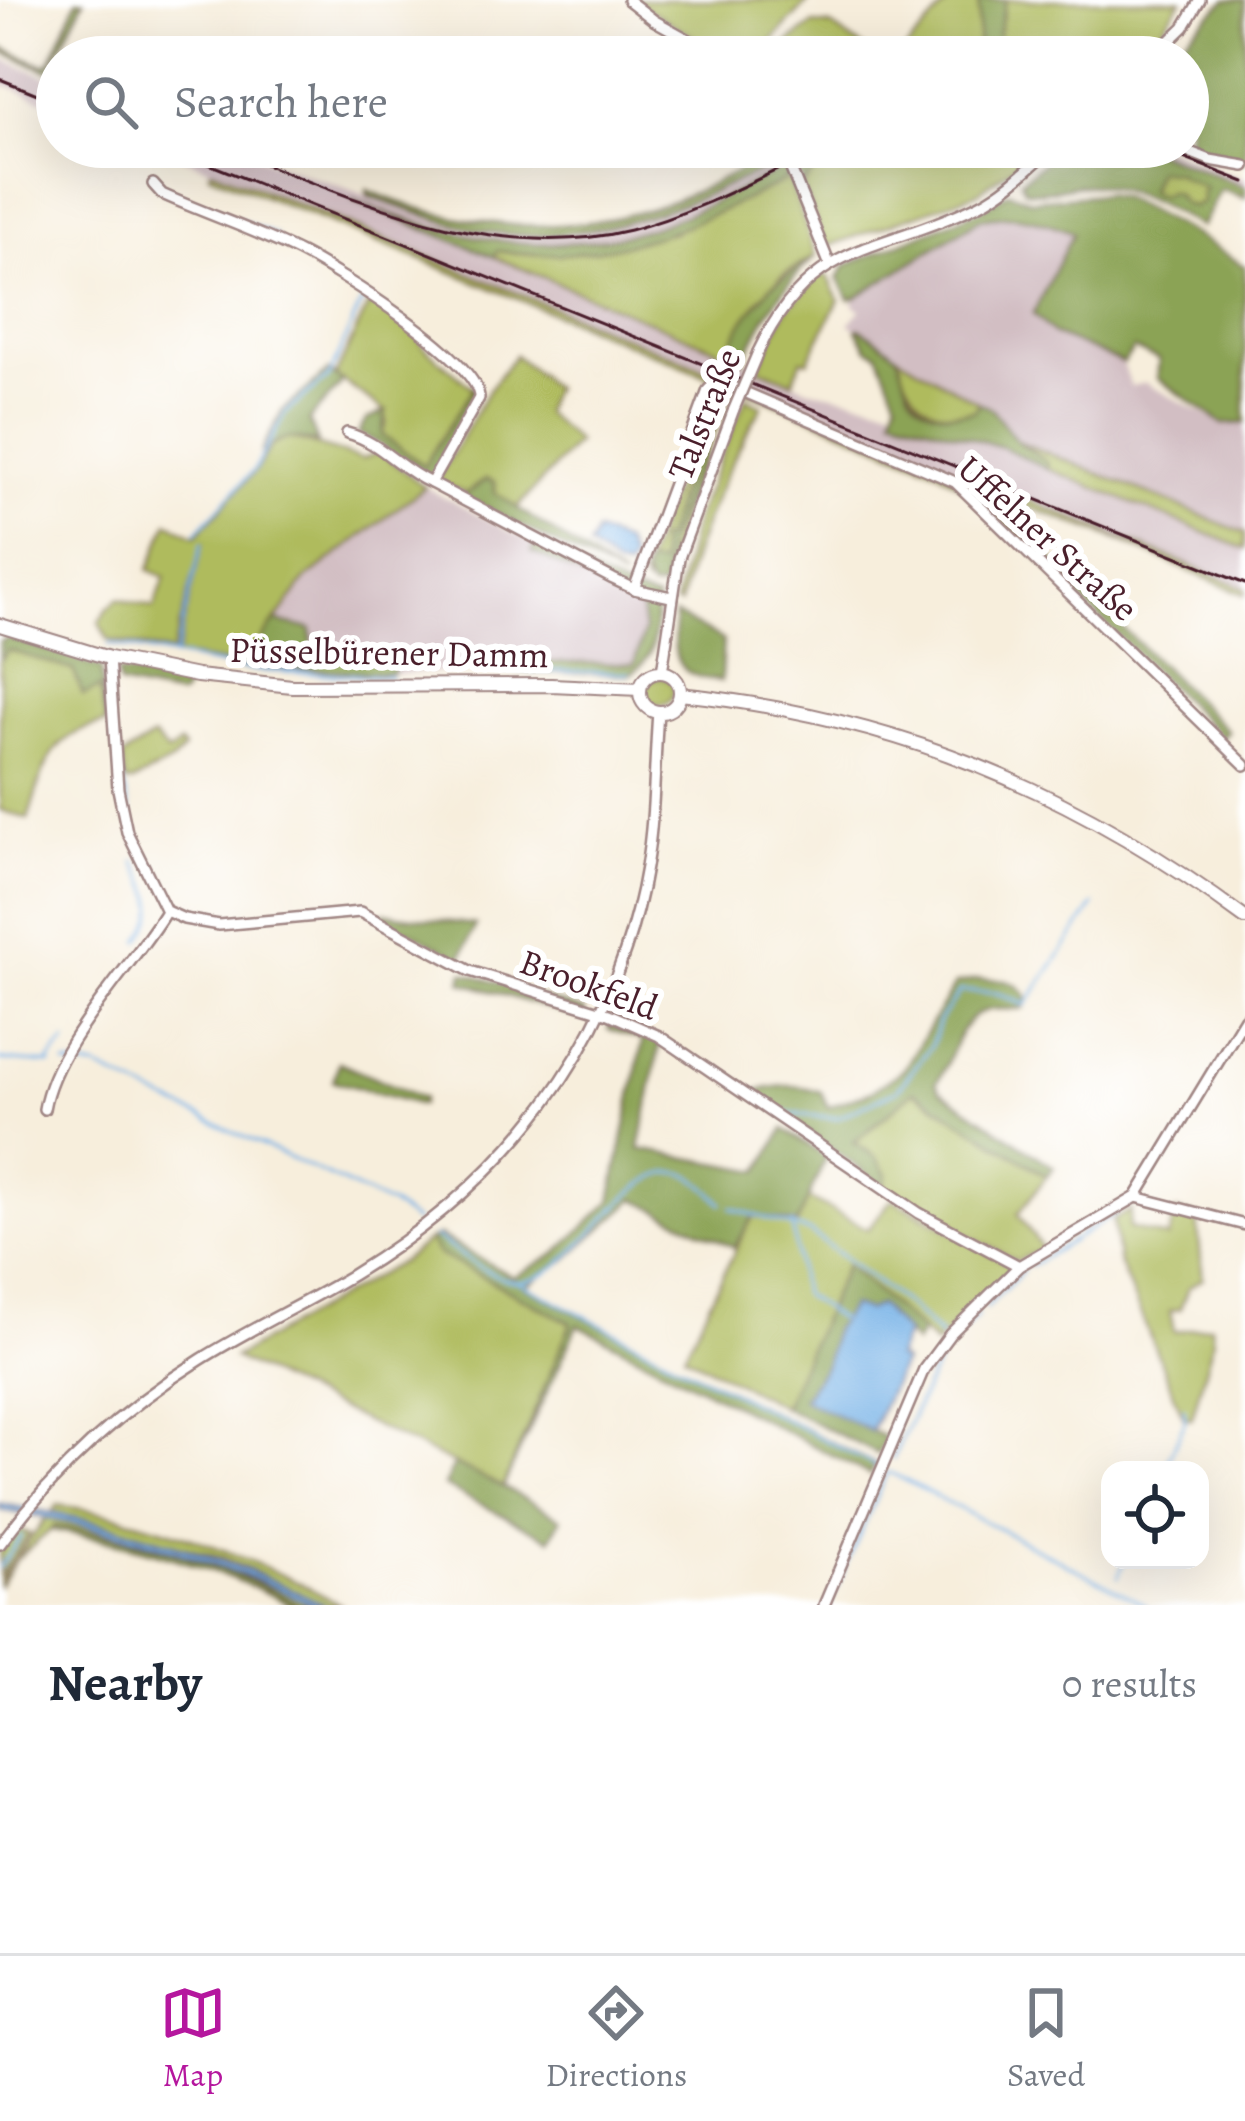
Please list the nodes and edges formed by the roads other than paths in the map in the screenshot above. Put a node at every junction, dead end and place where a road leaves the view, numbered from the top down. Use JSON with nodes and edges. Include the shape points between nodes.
{"nodes":[{"id":1,"x":628,"y":0,"type":"edge"},
{"id":2,"x":1201,"y":0,"type":"edge"},
{"id":3,"x":683,"y":36,"type":"edge"},
{"id":4,"x":1175,"y":36,"type":"edge"},
{"id":5,"x":1209,"y":160,"type":"edge"},
{"id":6,"x":1245,"y":166,"type":"edge"},
{"id":7,"x":791,"y":168,"type":"edge"},
{"id":8,"x":1027,"y":168,"type":"edge"},
{"id":9,"x":153,"y":184,"type":"dead end"},
{"id":10,"x":829,"y":262,"type":"junction"},
{"id":11,"x":346,"y":434,"type":"dead end"},
{"id":12,"x":431,"y":483,"type":"junction"},
{"id":13,"x":634,"y":589,"type":"junction"},
{"id":14,"x":671,"y":597,"type":"junction"},
{"id":15,"x":1,"y":627,"type":"edge"},
{"id":16,"x":109,"y":658,"type":"junction"},
{"id":17,"x":662,"y":672,"type":"junction"},
{"id":18,"x":640,"y":688,"type":"junction"},
{"id":19,"x":680,"y":694,"type":"junction"},
{"id":20,"x":658,"y":712,"type":"junction"},
{"id":21,"x":1245,"y":765,"type":"edge"},
{"id":22,"x":166,"y":911,"type":"junction"},
{"id":23,"x":1245,"y":919,"type":"edge"},
{"id":24,"x":600,"y":1011,"type":"junction"},
{"id":25,"x":1245,"y":1018,"type":"edge"},
{"id":26,"x":44,"y":1109,"type":"dead end"},
{"id":27,"x":1136,"y":1197,"type":"junction"},
{"id":28,"x":1245,"y":1225,"type":"edge"},
{"id":29,"x":1019,"y":1266,"type":"junction"},
{"id":30,"x":0,"y":1544,"type":"edge"},
{"id":31,"x":824,"y":1605,"type":"edge"}],
"edges":[{"from":1,"to":3,"type":"street"},
{"from":2,"to":4,"type":"street"},
{"from":5,"to":6,"type":"street"},
{"from":7,"to":10,"type":"street"},
{"from":8,"to":10,"type":"street","name":"Talstraße","via":[[985,202]]},
{"from":9,"to":12,"type":"street","via":[[305,255],[415,324],[470,375],[479,398]]},
{"from":10,"to":14,"type":"street","name":"Talstraße","bridge":true,"via":[[787,299],[758,352],[691,517]]},
{"from":11,"to":12,"type":"street","via":[[370,439]]},
{"from":12,"to":13,"type":"street"},
{"from":13,"to":14,"type":"street"},
{"from":13,"to":21,"type":"street","name":"Uffelner Straße","via":[[708,391],[728,385],[955,482]]},
{"from":14,"to":17,"type":"street","name":"Talstraße"},
{"from":15,"to":16,"type":"main road","name":"Püsselbürener Damm"},
{"from":16,"to":18,"type":"main road","name":"Püsselbürener Damm","via":[[292,686]]},
{"from":16,"to":22,"type":"street","via":[[127,832]]},
{"from":17,"to":18,"type":"main road"},
{"from":17,"to":19,"type":"main road","via":[[674,677]]},
{"from":18,"to":20,"type":"main road","via":[[642,701]]},
{"from":19,"to":20,"type":"main road","via":[[670,710]]},
{"from":19,"to":23,"type":"main road","via":[[841,722],[983,766],[1130,838]]},
{"from":20,"to":24,"type":"street","via":[[646,870]]},
{"from":22,"to":24,"type":"street","name":"Brookfeld","via":[[219,925],[360,912],[470,971]]},
{"from":22,"to":26,"type":"street","via":[[63,1055]]},
{"from":24,"to":29,"type":"street","name":"Brookfeld","via":[[659,1036],[919,1213]]},
{"from":24,"to":30,"type":"street","via":[[546,1104],[491,1170],[424,1228],[133,1406],[82,1449]]},
{"from":25,"to":27,"type":"street"},
{"from":27,"to":28,"type":"street"},
{"from":27,"to":29,"type":"street"},
{"from":29,"to":31,"type":"street","via":[[924,1369]]}]}
